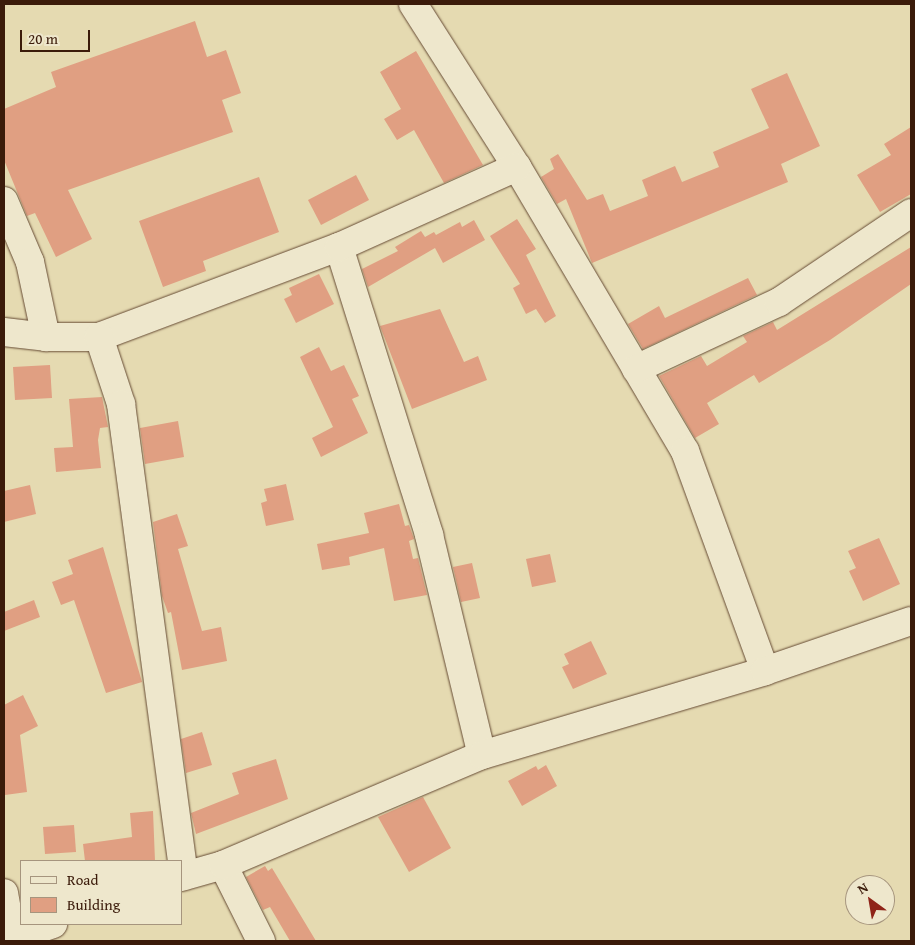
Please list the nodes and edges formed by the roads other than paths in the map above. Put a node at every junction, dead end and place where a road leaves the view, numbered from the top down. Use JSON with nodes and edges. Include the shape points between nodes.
{"nodes":[{"id":1,"x":415,"y":4,"type":"edge"},
{"id":2,"x":517,"y":167,"type":"junction"},
{"id":3,"x":4,"y":201,"type":"edge"},
{"id":4,"x":911,"y":214,"type":"edge"},
{"id":5,"x":338,"y":247,"type":"junction"},
{"id":6,"x":4,"y":332,"type":"edge"},
{"id":7,"x":46,"y":337,"type":"junction"},
{"id":8,"x":99,"y":337,"type":"junction"},
{"id":9,"x":636,"y":369,"type":"junction"},
{"id":10,"x":911,"y":621,"type":"edge"},
{"id":11,"x":765,"y":671,"type":"junction"},
{"id":12,"x":482,"y":755,"type":"junction"},
{"id":13,"x":181,"y":860,"type":"edge"},
{"id":14,"x":223,"y":865,"type":"junction"},
{"id":15,"x":183,"y":877,"type":"edge"},
{"id":16,"x":4,"y":893,"type":"edge"},
{"id":17,"x":50,"y":925,"type":"edge"},
{"id":18,"x":8,"y":940,"type":"edge"},
{"id":19,"x":261,"y":941,"type":"edge"}],
"edges":[{"from":1,"to":2,"type":"street"},
{"from":2,"to":5,"type":"street"},
{"from":2,"to":9,"type":"street"},
{"from":3,"to":7,"type":"street","via":[[30,262]]},
{"from":4,"to":9,"type":"street","via":[[779,302]]},
{"from":5,"to":8,"type":"street"},
{"from":5,"to":12,"type":"street","via":[[429,534]]},
{"from":6,"to":7,"type":"street"},
{"from":7,"to":8,"type":"street"},
{"from":8,"to":13,"type":"street","via":[[121,404]]},
{"from":9,"to":11,"type":"street","via":[[685,451]]},
{"from":10,"to":11,"type":"street"},
{"from":11,"to":12,"type":"street"},
{"from":12,"to":14,"type":"street"},
{"from":14,"to":15,"type":"street"},
{"from":14,"to":19,"type":"street"},
{"from":16,"to":18,"type":"street"},
{"from":17,"to":18,"type":"street"}]}
